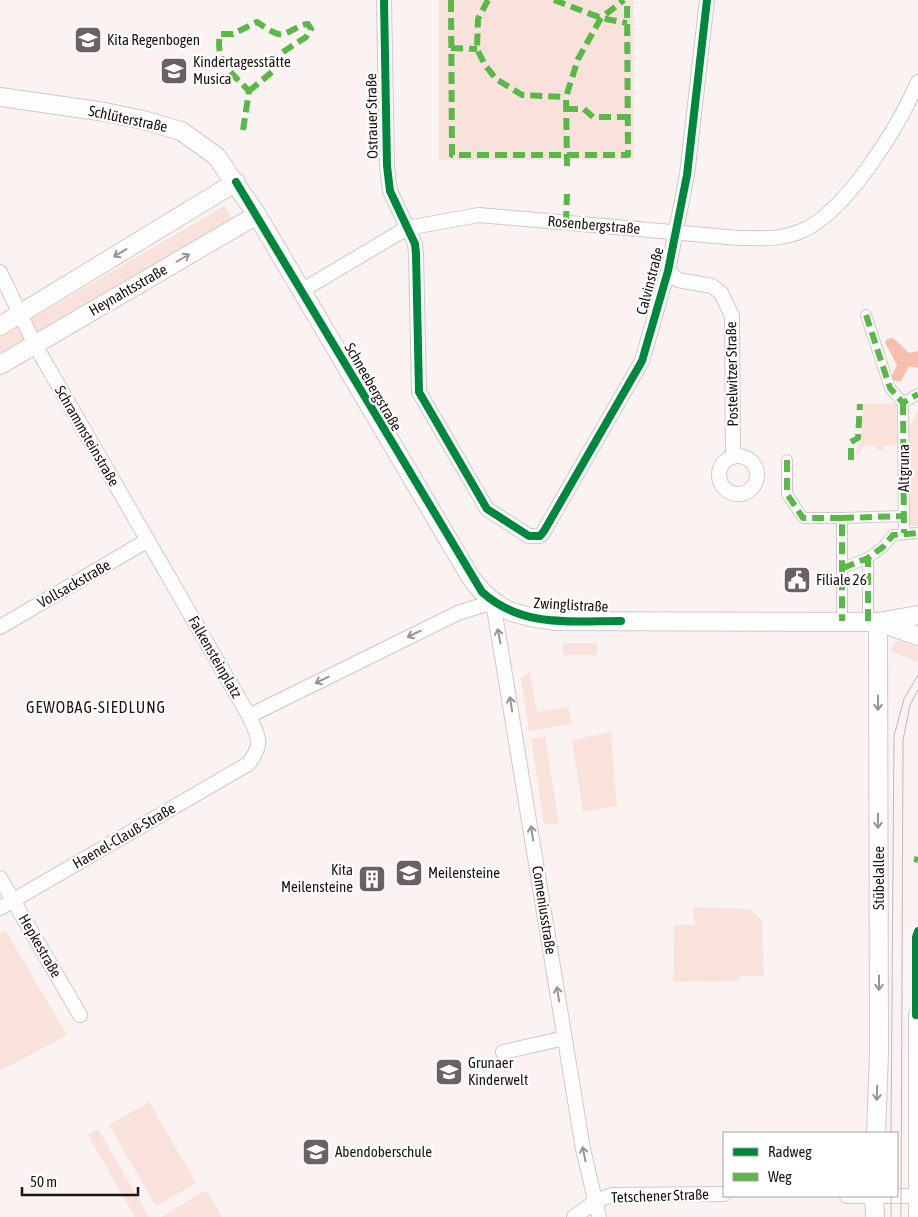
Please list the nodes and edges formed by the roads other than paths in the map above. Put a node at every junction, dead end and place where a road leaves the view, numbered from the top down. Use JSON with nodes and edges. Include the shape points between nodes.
{"nodes":[{"id":1,"x":384,"y":0,"type":"edge"},
{"id":2,"x":707,"y":0,"type":"edge"},
{"id":3,"x":918,"y":82,"type":"edge"},
{"id":4,"x":0,"y":97,"type":"edge"},
{"id":5,"x":236,"y":182,"type":"junction"},
{"id":6,"x":257,"y":215,"type":"junction"},
{"id":7,"x":408,"y":228,"type":"junction"},
{"id":8,"x":676,"y":233,"type":"junction"},
{"id":9,"x":668,"y":271,"type":"junction"},
{"id":10,"x":0,"y":272,"type":"edge"},
{"id":11,"x":301,"y":291,"type":"junction"},
{"id":12,"x":19,"y":314,"type":"junction"},
{"id":13,"x":866,"y":315,"type":"dead end"},
{"id":14,"x":0,"y":326,"type":"edge"},
{"id":15,"x":35,"y":345,"type":"junction"},
{"id":16,"x":0,"y":365,"type":"edge"},
{"id":17,"x":918,"y":394,"type":"edge"},
{"id":18,"x":903,"y":403,"type":"junction"},
{"id":19,"x":733,"y":457,"type":"dead end"},
{"id":20,"x":787,"y":460,"type":"dead end"},
{"id":21,"x":904,"y":516,"type":"junction"},
{"id":22,"x":842,"y":518,"type":"junction"},
{"id":23,"x":904,"y":532,"type":"junction"},
{"id":24,"x":918,"y":533,"type":"edge"},
{"id":25,"x":148,"y":540,"type":"junction"},
{"id":26,"x":868,"y":558,"type":"junction"},
{"id":27,"x":843,"y":568,"type":"junction"},
{"id":28,"x":181,"y":597,"type":"joint"},
{"id":29,"x":493,"y":602,"type":"junction"},
{"id":30,"x":918,"y":615,"type":"edge"},
{"id":31,"x":842,"y":621,"type":"junction"},
{"id":32,"x":873,"y":621,"type":"junction"},
{"id":33,"x":0,"y":627,"type":"edge"},
{"id":34,"x":918,"y":636,"type":"edge"},
{"id":35,"x":249,"y":716,"type":"junction"},
{"id":36,"x":248,"y":764,"type":"joint"},
{"id":37,"x":0,"y":878,"type":"edge"},
{"id":38,"x":13,"y":900,"type":"junction"},
{"id":39,"x":0,"y":908,"type":"edge"},
{"id":40,"x":80,"y":1014,"type":"dead end"},
{"id":41,"x":916,"y":1015,"type":"dead end"},
{"id":42,"x":565,"y":1038,"type":"junction"},
{"id":43,"x":503,"y":1052,"type":"dead end"},
{"id":44,"x":876,"y":1132,"type":"edge"},
{"id":45,"x":723,"y":1194,"type":"edge"},
{"id":46,"x":898,"y":1196,"type":"edge"},
{"id":47,"x":917,"y":1196,"type":"edge"},
{"id":48,"x":874,"y":1197,"type":"edge"},
{"id":49,"x":596,"y":1202,"type":"junction"},
{"id":50,"x":574,"y":1217,"type":"edge"},
{"id":51,"x":599,"y":1217,"type":"edge"},
{"id":52,"x":875,"y":1217,"type":"edge"},
{"id":53,"x":916,"y":1217,"type":"edge"}],
"edges":[{"from":1,"to":7,"type":"street","name":"Ostrauer Straße","via":[[387,166],[390,191]]},
{"from":2,"to":8,"type":"street","name":"Calvinstraße","via":[[687,175]]},
{"from":3,"to":8,"type":"street","name":"Rosenbergstraße","via":[[897,123],[844,200],[816,224],[800,232],[771,239]]},
{"from":4,"to":5,"type":"street","name":"Schlüterstraße","via":[[105,112],[181,131],[216,156]]},
{"from":5,"to":6,"type":"street","name":"Schneebergstraße"},
{"from":5,"to":12,"type":"street","one_way":true},
{"from":6,"to":11,"type":"street","name":"Schneebergstraße"},
{"from":15,"to":6,"type":"street","name":"Heynahtsstraße","one_way":true},
{"from":7,"to":8,"type":"street","name":"Rosenbergstraße","via":[[479,215]]},
{"from":7,"to":9,"type":"street","name":"Calvinstraße","via":[[416,254],[419,392],[488,509],[493,515],[534,537],[544,531],[636,375]]},
{"from":7,"to":11,"type":"street","name":"Rosenbergstraße"},
{"from":8,"to":9,"type":"street","name":"Calvinstraße"},
{"from":9,"to":19,"type":"street","name":"Postelwitzer Straße","via":[[678,280],[712,286],[721,293],[732,316]]},
{"from":10,"to":12,"type":"street","name":"Schrammsteinstraße"},
{"from":11,"to":29,"type":"street","name":"Schneebergstraße","via":[[471,578]]},
{"from":12,"to":14,"type":"street"},
{"from":12,"to":15,"type":"street","name":"Schrammsteinstraße"},
{"from":13,"to":18,"type":"street","via":[[890,388]]},
{"from":15,"to":16,"type":"street","name":"Heynahtsstraße"},
{"from":15,"to":25,"type":"street","name":"Schrammsteinstraße"},
{"from":17,"to":18,"type":"street"},
{"from":18,"to":21,"type":"street","name":"Altgruna"},
{"from":20,"to":22,"type":"street","via":[[787,494],[803,518]]},
{"from":21,"to":22,"type":"street"},
{"from":21,"to":23,"type":"street","name":"Altgruna"},
{"from":22,"to":27,"type":"street"},
{"from":23,"to":24,"type":"street"},
{"from":23,"to":26,"type":"street","via":[[893,535]]},
{"from":25,"to":28,"type":"street","name":"Schrammsteinstraße"},
{"from":25,"to":33,"type":"street","name":"Vollsackstraße"},
{"from":26,"to":27,"type":"street"},
{"from":26,"to":32,"type":"street"},
{"from":27,"to":31,"type":"street"},
{"from":28,"to":35,"type":"street","name":"Falkensteinplatz"},
{"from":29,"to":31,"type":"street","name":"Zwinglistraße","via":[[508,612],[556,621]]},
{"from":29,"to":35,"type":"street","one_way":true,"via":[[458,613]]},
{"from":42,"to":29,"type":"street","name":"Comeniusstraße","one_way":true},
{"from":30,"to":32,"type":"street","name":"Zwinglistraße"},
{"from":31,"to":32,"type":"street","name":"Zwinglistraße"},
{"from":32,"to":34,"type":"street","name":"Zwinglistraße"},
{"from":32,"to":44,"type":"street","name":"Stübelallee","one_way":true,"via":[[879,1053]]},
{"from":35,"to":36,"type":"street","name":"Falkensteinplatz","via":[[258,737],[259,750]]},
{"from":36,"to":38,"type":"street","name":"Haenel-Clauß-Straße"},
{"from":37,"to":38,"type":"street","name":"Hepkestraße"},
{"from":38,"to":39,"type":"street","name":"Haenel-Clauß-Straße"},
{"from":38,"to":40,"type":"street","name":"Hepkestraße"},
{"from":41,"to":47,"type":"street"},
{"from":42,"to":43,"type":"street"},
{"from":49,"to":42,"type":"street","name":"Comeniusstraße","one_way":true,"via":[[583,1150]]},
{"from":45,"to":49,"type":"street","name":"Tetschener Straße","via":[[612,1195]]},
{"from":46,"to":47,"type":"street"},
{"from":47,"to":53,"type":"street"},
{"from":48,"to":52,"type":"street"},
{"from":49,"to":50,"type":"street","name":"Tetschener Straße"},
{"from":49,"to":51,"type":"street","name":"Comeniusstraße"}]}
